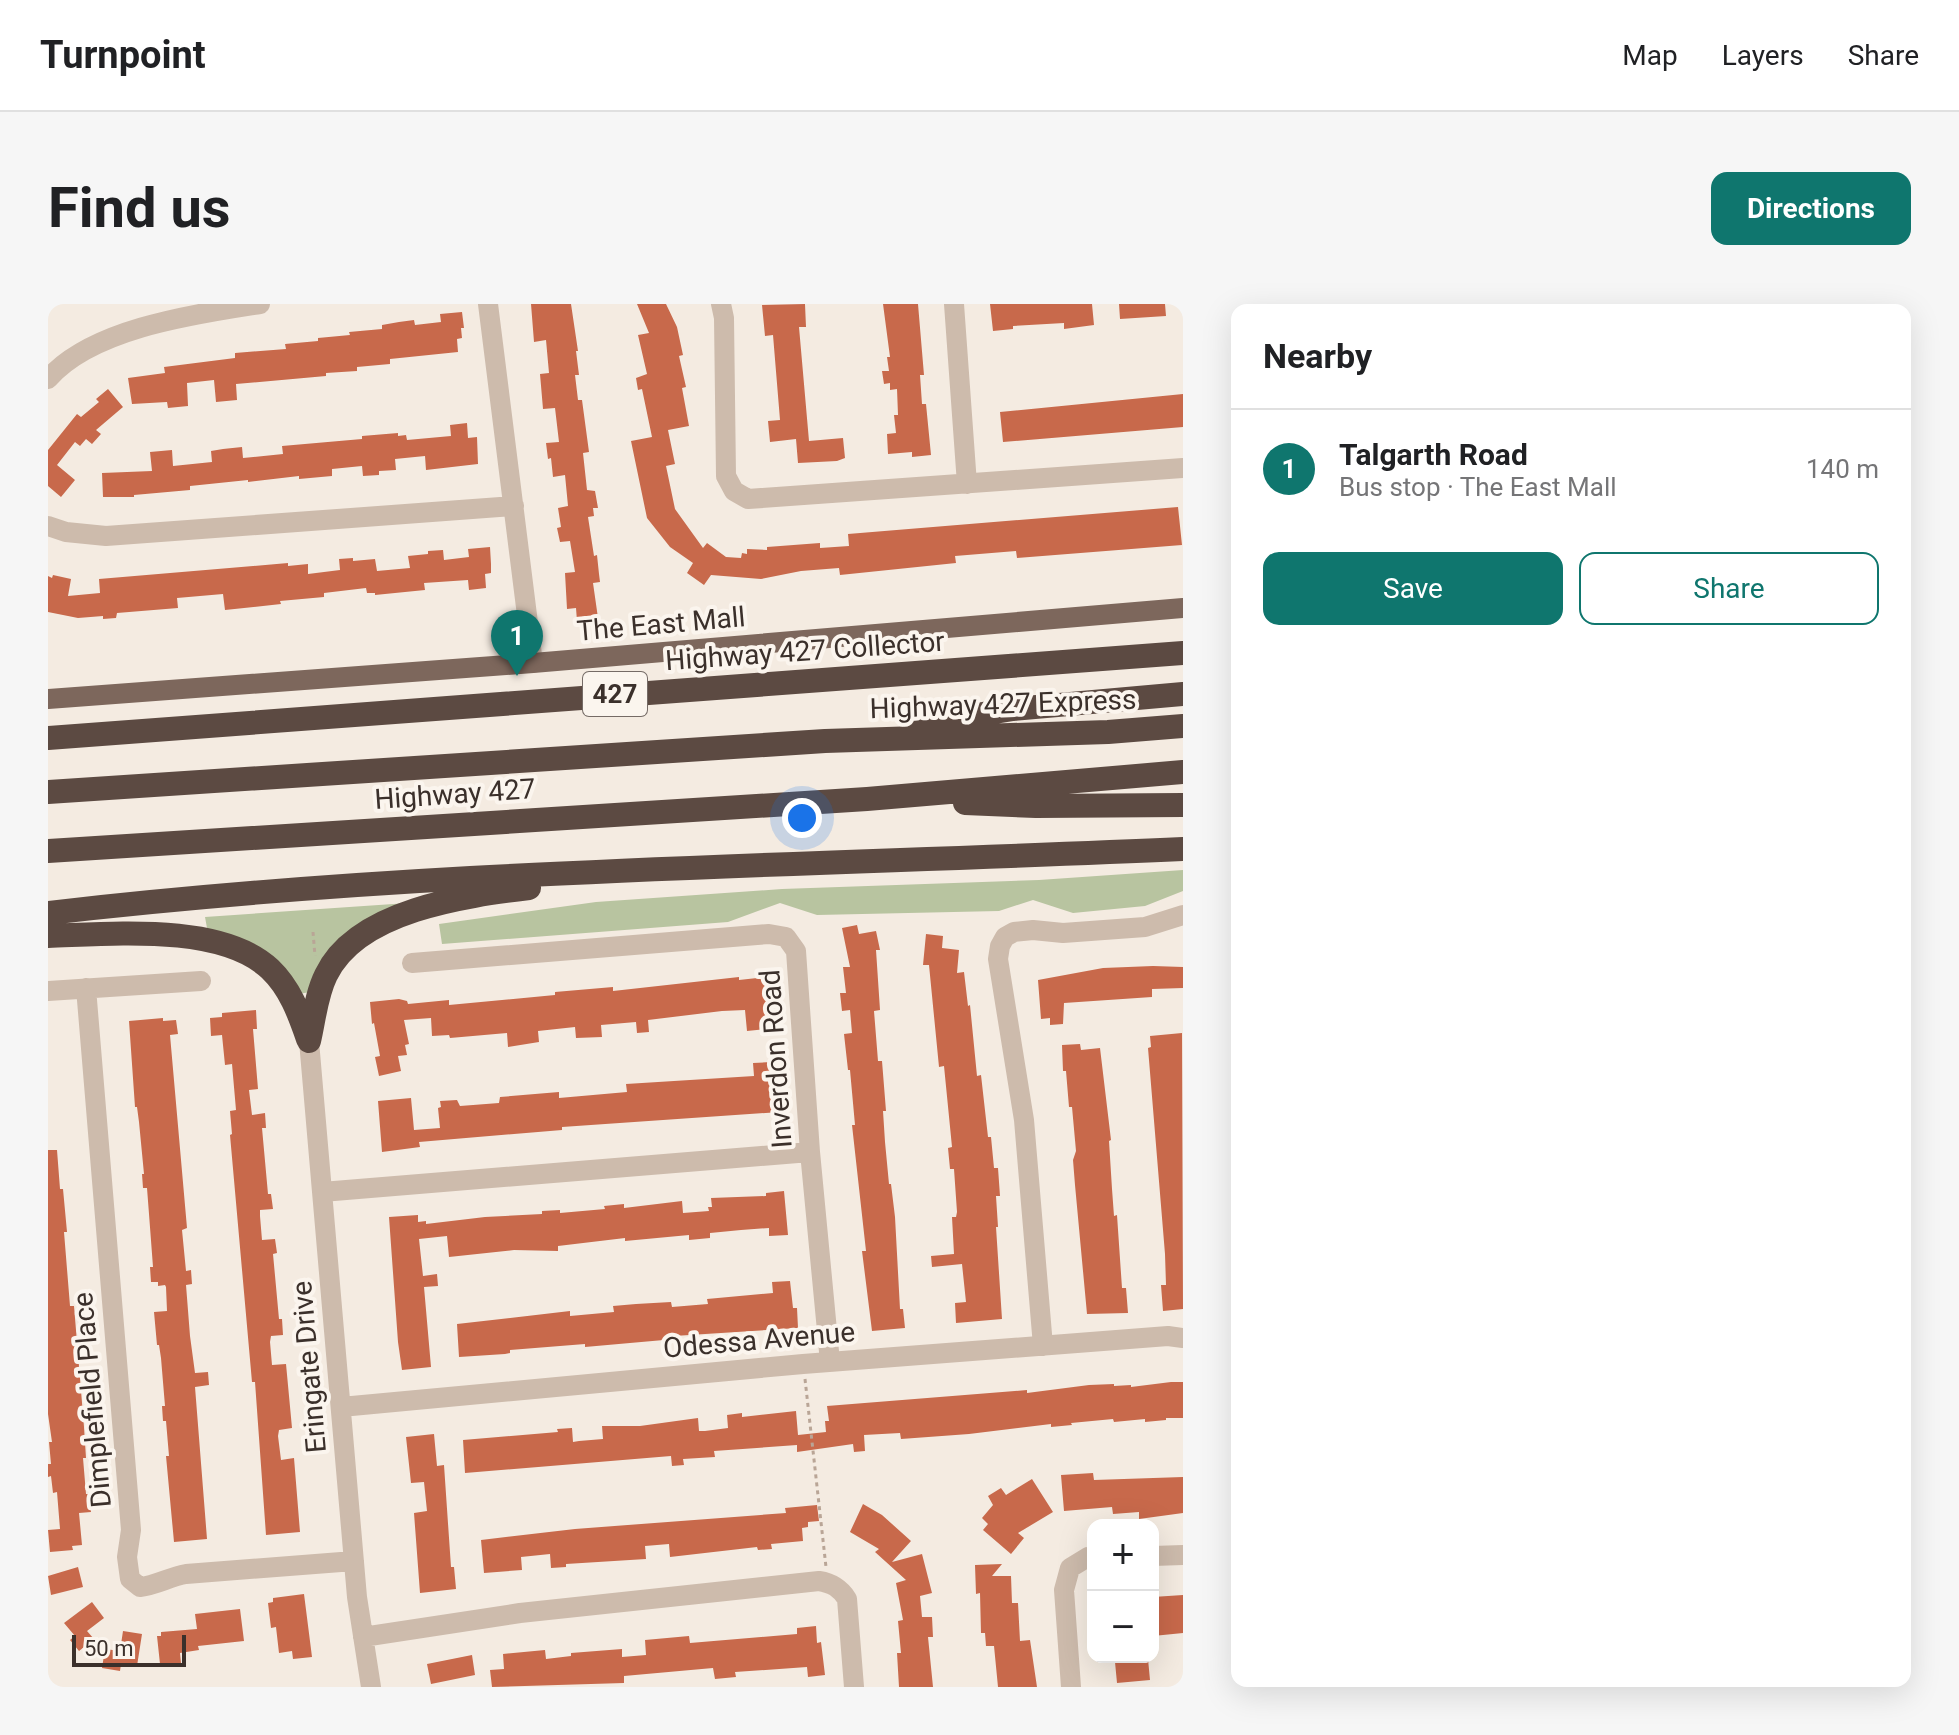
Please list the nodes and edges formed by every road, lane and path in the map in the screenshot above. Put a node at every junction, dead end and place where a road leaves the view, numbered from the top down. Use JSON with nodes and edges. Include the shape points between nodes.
{"nodes":[{"id":1,"x":260,"y":304,"type":"edge"},
{"id":2,"x":488,"y":304,"type":"edge"},
{"id":3,"x":721,"y":304,"type":"edge"},
{"id":4,"x":954,"y":304,"type":"edge"},
{"id":5,"x":239,"y":306,"type":"edge"},
{"id":6,"x":50,"y":370,"type":"edge"},
{"id":7,"x":1183,"y":468,"type":"edge"},
{"id":8,"x":967,"y":484,"type":"junction"},
{"id":9,"x":514,"y":506,"type":"junction"},
{"id":10,"x":48,"y":526,"type":"edge"},
{"id":11,"x":1183,"y":608,"type":"edge"},
{"id":12,"x":1183,"y":653,"type":"edge"},
{"id":13,"x":533,"y":663,"type":"junction"},
{"id":14,"x":1183,"y":694,"type":"edge"},
{"id":15,"x":48,"y":699,"type":"edge"},
{"id":16,"x":1183,"y":726,"type":"edge"},
{"id":17,"x":48,"y":738,"type":"edge"},
{"id":18,"x":825,"y":741,"type":"junction"},
{"id":19,"x":1183,"y":772,"type":"edge"},
{"id":20,"x":48,"y":792,"type":"edge"},
{"id":21,"x":867,"y":799,"type":"junction"},
{"id":22,"x":1183,"y":805,"type":"edge"},
{"id":23,"x":1183,"y":849,"type":"edge"},
{"id":24,"x":48,"y":851,"type":"edge"},
{"id":25,"x":680,"y":868,"type":"junction"},
{"id":26,"x":48,"y":913,"type":"edge"},
{"id":27,"x":1183,"y":915,"type":"edge"},
{"id":28,"x":48,"y":936,"type":"edge"},
{"id":29,"x":412,"y":963,"type":"dead end"},
{"id":30,"x":201,"y":981,"type":"dead end"},
{"id":31,"x":86,"y":988,"type":"junction"},
{"id":32,"x":48,"y":991,"type":"edge"},
{"id":33,"x":309,"y":1041,"type":"junction"},
{"id":34,"x":810,"y":1152,"type":"junction"},
{"id":35,"x":322,"y":1192,"type":"junction"},
{"id":36,"x":1183,"y":1338,"type":"edge"},
{"id":37,"x":1043,"y":1346,"type":"junction"},
{"id":38,"x":830,"y":1362,"type":"junction"},
{"id":39,"x":803,"y":1364,"type":"junction"},
{"id":40,"x":341,"y":1407,"type":"junction"},
{"id":41,"x":1183,"y":1555,"type":"edge"},
{"id":42,"x":1159,"y":1556,"type":"edge"},
{"id":43,"x":1087,"y":1558,"type":"edge"},
{"id":44,"x":354,"y":1561,"type":"junction"},
{"id":45,"x":828,"y":1582,"type":"junction"},
{"id":46,"x":363,"y":1637,"type":"junction"},
{"id":47,"x":371,"y":1687,"type":"edge"},
{"id":48,"x":854,"y":1687,"type":"edge"},
{"id":49,"x":1071,"y":1687,"type":"edge"}],
"edges":[{"from":1,"to":5,"type":"street"},
{"from":2,"to":9,"type":"street"},
{"from":3,"to":8,"type":"street","via":[[726,471],[738,495],[765,500]]},
{"from":4,"to":8,"type":"street"},
{"from":5,"to":6,"type":"street","via":[[144,326]]},
{"from":7,"to":8,"type":"street"},
{"from":9,"to":10,"type":"street","via":[[106,536]]},
{"from":9,"to":13,"type":"street"},
{"from":11,"to":13,"type":"main road","name":"The East Mall"},
{"from":12,"to":17,"type":"highway","name":"Highway 427 Collector","number":"427"},
{"from":13,"to":15,"type":"main road","name":"The East Mall"},
{"from":14,"to":18,"type":"highway","via":[[1013,709]]},
{"from":16,"to":18,"type":"highway","name":"Highway 427 Express","number":"427"},
{"from":18,"to":20,"type":"highway","name":"Highway 427","number":"427"},
{"from":19,"to":21,"type":"highway"},
{"from":21,"to":22,"type":"highway"},
{"from":21,"to":24,"type":"highway","name":"Highway 427"},
{"from":23,"to":25,"type":"highway"},
{"from":25,"to":26,"type":"highway","via":[[384,882]]},
{"from":25,"to":33,"type":"highway","via":[[464,899],[383,923],[335,959],[324,980]]},
{"from":27,"to":37,"type":"street","via":[[1145,927],[1014,932],[1000,946],[1024,1120]]},
{"from":28,"to":33,"type":"highway","via":[[155,933],[232,946],[264,963],[279,979]]},
{"from":29,"to":34,"type":"street","name":"Inverdon Road","via":[[769,934],[786,937],[796,951]]},
{"from":30,"to":31,"type":"street"},
{"from":31,"to":32,"type":"street"},
{"from":31,"to":44,"type":"street","name":"Dimplefield Place","via":[[131,1530],[130,1579],[140,1587],[186,1574]]},
{"from":33,"to":35,"type":"street","name":"Eringate Drive"},
{"from":34,"to":35,"type":"street"},
{"from":34,"to":38,"type":"street","name":"Inverdon Road"},
{"from":35,"to":40,"type":"street","name":"Eringate Drive"},
{"from":36,"to":37,"type":"street","name":"Odessa Avenue"},
{"from":37,"to":38,"type":"street","name":"Odessa Avenue"},
{"from":38,"to":39,"type":"street","name":"Odessa Avenue"},
{"from":39,"to":40,"type":"street","name":"Odessa Avenue"},
{"from":39,"to":45,"type":"path"},
{"from":40,"to":44,"type":"street","name":"Eringate Drive"},
{"from":41,"to":42,"type":"street"},
{"from":43,"to":49,"type":"street","via":[[1070,1568],[1064,1590]]},
{"from":44,"to":46,"type":"street","name":"Eringate Drive"},
{"from":45,"to":46,"type":"street","via":[[520,1613]]},
{"from":45,"to":48,"type":"street","via":[[847,1599]]},
{"from":46,"to":47,"type":"street","name":"Eringate Drive"}]}
